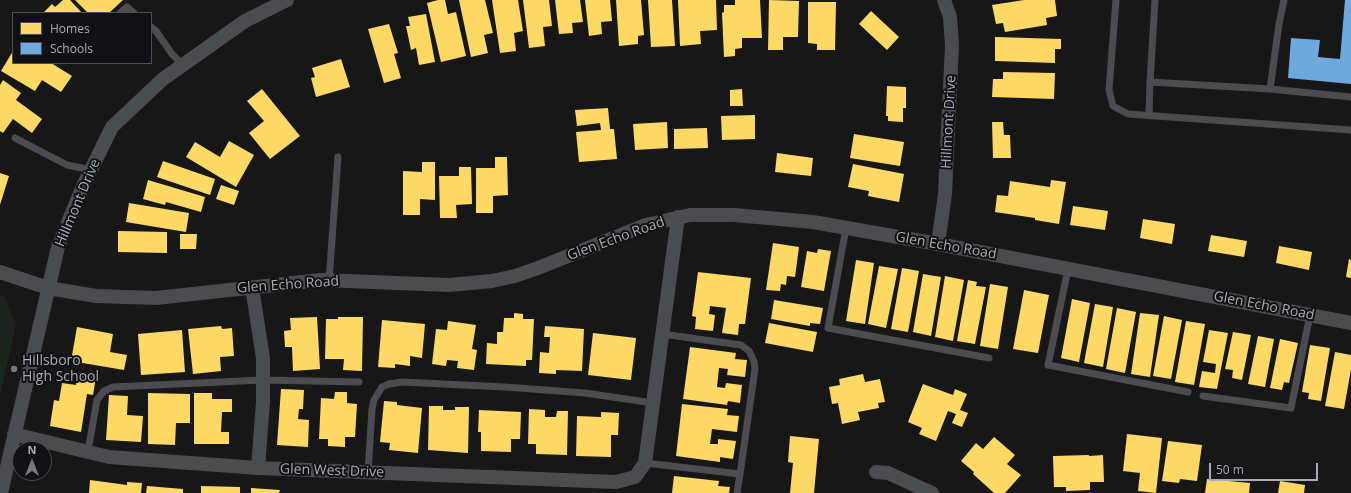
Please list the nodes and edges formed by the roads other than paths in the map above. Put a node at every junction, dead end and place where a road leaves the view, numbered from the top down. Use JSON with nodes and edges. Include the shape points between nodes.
{"nodes":[{"id":1,"x":287,"y":0,"type":"edge"},
{"id":2,"x":944,"y":0,"type":"edge"},
{"id":3,"x":1116,"y":0,"type":"edge"},
{"id":4,"x":1155,"y":0,"type":"edge"},
{"id":5,"x":1284,"y":0,"type":"edge"},
{"id":6,"x":121,"y":12,"type":"edge"},
{"id":7,"x":133,"y":12,"type":"edge"},
{"id":8,"x":152,"y":29,"type":"edge"},
{"id":9,"x":183,"y":65,"type":"junction"},
{"id":10,"x":1150,"y":82,"type":"junction"},
{"id":11,"x":1270,"y":89,"type":"junction"},
{"id":12,"x":1351,"y":97,"type":"edge"},
{"id":13,"x":1148,"y":115,"type":"junction"},
{"id":14,"x":1351,"y":130,"type":"edge"},
{"id":15,"x":15,"y":138,"type":"dead end"},
{"id":16,"x":338,"y":157,"type":"dead end"},
{"id":17,"x":92,"y":170,"type":"junction"},
{"id":18,"x":678,"y":217,"type":"junction"},
{"id":19,"x":846,"y":228,"type":"junction"},
{"id":20,"x":938,"y":244,"type":"junction"},
{"id":21,"x":1068,"y":269,"type":"junction"},
{"id":22,"x":0,"y":272,"type":"edge"},
{"id":23,"x":329,"y":280,"type":"junction"},
{"id":24,"x":252,"y":287,"type":"junction"},
{"id":25,"x":48,"y":288,"type":"junction"},
{"id":26,"x":1310,"y":315,"type":"junction"},
{"id":27,"x":1351,"y":323,"type":"edge"},
{"id":28,"x":662,"y":334,"type":"junction"},
{"id":29,"x":989,"y":358,"type":"dead end"},
{"id":30,"x":263,"y":380,"type":"junction"},
{"id":31,"x":359,"y":382,"type":"dead end"},
{"id":32,"x":1188,"y":392,"type":"dead end"},
{"id":33,"x":1203,"y":396,"type":"dead end"},
{"id":34,"x":653,"y":403,"type":"junction"},
{"id":35,"x":14,"y":434,"type":"junction"},
{"id":36,"x":88,"y":451,"type":"junction"},
{"id":37,"x":645,"y":463,"type":"junction"},
{"id":38,"x":258,"y":468,"type":"junction"},
{"id":39,"x":368,"y":472,"type":"junction"},
{"id":40,"x":876,"y":472,"type":"dead end"},
{"id":41,"x":740,"y":474,"type":"junction"},
{"id":42,"x":1,"y":493,"type":"edge"},
{"id":43,"x":737,"y":493,"type":"edge"},
{"id":44,"x":932,"y":493,"type":"edge"}],
"edges":[{"from":1,"to":9,"type":"street","name":"Hillmont Drive","via":[[245,22]]},
{"from":2,"to":20,"type":"street","name":"Hillmont Drive","via":[[950,17],[952,46],[945,194]]},
{"from":3,"to":13,"type":"lane","via":[[1109,90],[1113,106],[1128,114]]},
{"from":4,"to":10,"type":"lane"},
{"from":5,"to":11,"type":"lane"},
{"from":6,"to":7,"type":"lane","via":[[127,7]]},
{"from":8,"to":9,"type":"lane"},
{"from":9,"to":17,"type":"street","name":"Hillmont Drive","via":[[163,79],[112,127]]},
{"from":10,"to":11,"type":"lane"},
{"from":10,"to":13,"type":"lane"},
{"from":11,"to":12,"type":"lane"},
{"from":13,"to":14,"type":"lane"},
{"from":15,"to":17,"type":"lane","via":[[67,165]]},
{"from":16,"to":23,"type":"lane"},
{"from":17,"to":25,"type":"street","name":"Hillmont Drive","via":[[58,247]]},
{"from":18,"to":19,"type":"street","name":"Glen Echo Road","via":[[734,215],[813,222]]},
{"from":18,"to":23,"type":"street","name":"Glen Echo Road","via":[[646,225],[538,268],[492,281],[449,285]]},
{"from":18,"to":28,"type":"street"},
{"from":19,"to":20,"type":"street","name":"Glen Echo Road"},
{"from":19,"to":29,"type":"lane","via":[[828,328]]},
{"from":20,"to":21,"type":"street","name":"Glen Echo Road"},
{"from":21,"to":26,"type":"street","name":"Glen Echo Road"},
{"from":21,"to":32,"type":"lane","via":[[1048,365]]},
{"from":22,"to":25,"type":"street","name":"Glen Echo Road"},
{"from":23,"to":24,"type":"street","name":"Glen Echo Road"},
{"from":24,"to":25,"type":"street","name":"Glen Echo Road","via":[[156,298],[96,296]]},
{"from":24,"to":30,"type":"street","via":[[263,358]]},
{"from":25,"to":35,"type":"street","name":"Hillmont Drive"},
{"from":26,"to":27,"type":"street","name":"Glen Echo Road"},
{"from":26,"to":33,"type":"lane","via":[[1291,408]]},
{"from":28,"to":34,"type":"street"},
{"from":28,"to":41,"type":"lane","via":[[741,346],[748,351],[754,361]]},
{"from":30,"to":31,"type":"lane"},
{"from":30,"to":36,"type":"lane","via":[[113,387],[104,391],[97,400]]},
{"from":30,"to":38,"type":"street"},
{"from":34,"to":37,"type":"street"},
{"from":34,"to":39,"type":"lane","via":[[505,387],[402,382],[389,384],[382,387],[374,400]]},
{"from":35,"to":36,"type":"street","name":"Glen West Drive"},
{"from":35,"to":42,"type":"street","name":"Hillmont Drive"},
{"from":36,"to":38,"type":"street","name":"Glen West Drive","via":[[109,457]]},
{"from":37,"to":39,"type":"street","name":"Glen West Drive","via":[[635,477],[616,482]]},
{"from":37,"to":41,"type":"lane"},
{"from":38,"to":39,"type":"street","name":"Glen West Drive"},
{"from":40,"to":44,"type":"street","via":[[888,473]]},
{"from":41,"to":43,"type":"lane"}]}
